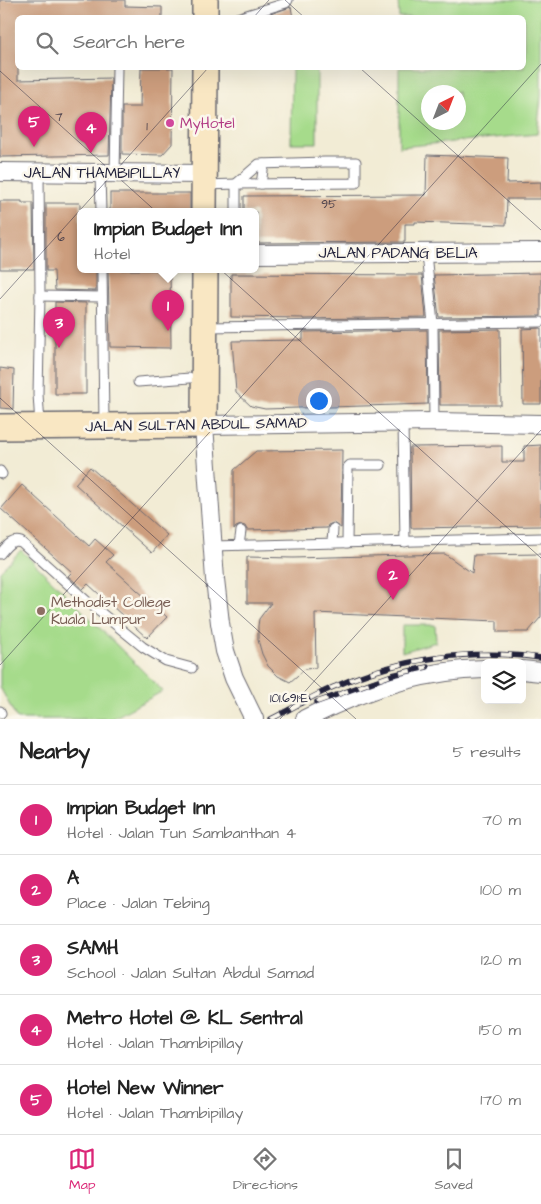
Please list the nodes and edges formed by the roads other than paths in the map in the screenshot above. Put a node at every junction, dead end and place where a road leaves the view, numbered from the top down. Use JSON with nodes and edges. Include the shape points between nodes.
{"nodes":[{"id":1,"x":205,"y":0,"type":"edge"},
{"id":2,"x":288,"y":0,"type":"edge"},
{"id":3,"x":205,"y":15,"type":"edge"},
{"id":4,"x":246,"y":15,"type":"edge"},
{"id":5,"x":117,"y":70,"type":"edge"},
{"id":6,"x":205,"y":70,"type":"edge"},
{"id":7,"x":264,"y":164,"type":"junction"},
{"id":8,"x":0,"y":172,"type":"edge"},
{"id":9,"x":39,"y":173,"type":"junction"},
{"id":10,"x":107,"y":173,"type":"junction"},
{"id":11,"x":204,"y":179,"type":"junction"},
{"id":12,"x":236,"y":184,"type":"junction"},
{"id":13,"x":261,"y":184,"type":"junction"},
{"id":14,"x":102,"y":208,"type":"edge"},
{"id":15,"x":204,"y":208,"type":"edge"},
{"id":16,"x":236,"y":208,"type":"edge"},
{"id":17,"x":541,"y":252,"type":"edge"},
{"id":18,"x":426,"y":253,"type":"junction"},
{"id":19,"x":259,"y":254,"type":"edge"},
{"id":20,"x":102,"y":273,"type":"edge"},
{"id":21,"x":205,"y":273,"type":"edge"},
{"id":22,"x":40,"y":296,"type":"junction"},
{"id":23,"x":102,"y":297,"type":"junction"},
{"id":24,"x":541,"y":322,"type":"edge"},
{"id":25,"x":433,"y":324,"type":"junction"},
{"id":26,"x":204,"y":327,"type":"junction"},
{"id":27,"x":204,"y":377,"type":"junction"},
{"id":28,"x":138,"y":382,"type":"dead end"},
{"id":29,"x":434,"y":422,"type":"junction"},
{"id":30,"x":403,"y":423,"type":"junction"},
{"id":31,"x":541,"y":424,"type":"edge"},
{"id":32,"x":204,"y":425,"type":"junction"},
{"id":33,"x":40,"y":426,"type":"junction"},
{"id":34,"x":104,"y":426,"type":"junction"},
{"id":35,"x":0,"y":427,"type":"edge"},
{"id":36,"x":380,"y":465,"type":"dead end"},
{"id":37,"x":333,"y":529,"type":"dead end"},
{"id":38,"x":243,"y":531,"type":"dead end"},
{"id":39,"x":541,"y":538,"type":"edge"},
{"id":40,"x":405,"y":542,"type":"junction"},
{"id":41,"x":332,"y":543,"type":"junction"},
{"id":42,"x":347,"y":543,"type":"junction"},
{"id":43,"x":241,"y":545,"type":"junction"},
{"id":44,"x":213,"y":546,"type":"junction"},
{"id":45,"x":0,"y":554,"type":"edge"},
{"id":46,"x":192,"y":668,"type":"dead end"},
{"id":47,"x":481,"y":669,"type":"edge"},
{"id":48,"x":526,"y":670,"type":"edge"},
{"id":49,"x":541,"y":672,"type":"edge"},
{"id":50,"x":254,"y":719,"type":"edge"},
{"id":51,"x":305,"y":719,"type":"edge"}],
"edges":[{"from":1,"to":3,"type":"main road"},
{"from":2,"to":4,"type":"lane"},
{"from":5,"to":10,"type":"lane"},
{"from":6,"to":11,"type":"main road"},
{"from":7,"to":12,"type":"lane","via":[[259,164]]},
{"from":7,"to":13,"type":"lane"},
{"from":7,"to":13,"type":"lane","via":[[356,162],[356,184]]},
{"from":8,"to":9,"type":"street","name":"JALAN THAMBIPILLAY"},
{"from":9,"to":10,"type":"street","name":"JALAN THAMBIPILLAY"},
{"from":9,"to":22,"type":"lane"},
{"from":10,"to":11,"type":"street","name":"JALAN THAMBIPILLAY"},
{"from":10,"to":14,"type":"lane"},
{"from":11,"to":12,"type":"lane"},
{"from":11,"to":15,"type":"main road"},
{"from":12,"to":13,"type":"lane"},
{"from":12,"to":16,"type":"lane"},
{"from":17,"to":18,"type":"street","name":"JALAN PADANG BELIA"},
{"from":18,"to":19,"type":"street","name":"JALAN PADANG BELIA"},
{"from":18,"to":25,"type":"lane"},
{"from":20,"to":23,"type":"lane"},
{"from":21,"to":26,"type":"main road"},
{"from":22,"to":23,"type":"lane"},
{"from":22,"to":33,"type":"lane"},
{"from":23,"to":34,"type":"lane"},
{"from":24,"to":25,"type":"lane"},
{"from":25,"to":26,"type":"lane"},
{"from":25,"to":29,"type":"lane"},
{"from":26,"to":27,"type":"main road"},
{"from":27,"to":28,"type":"lane"},
{"from":27,"to":32,"type":"main road"},
{"from":29,"to":30,"type":"street","name":"JALAN SULTAN ABDUL SAMAD"},
{"from":29,"to":31,"type":"street","name":"JALAN SULTAN ABDUL SAMAD"},
{"from":30,"to":32,"type":"street","name":"JALAN SULTAN ABDUL SAMAD"},
{"from":30,"to":40,"type":"lane"},
{"from":32,"to":34,"type":"main road","name":"JALAN SULTAN ABDUL SAMAD"},
{"from":32,"to":44,"type":"street"},
{"from":33,"to":34,"type":"main road","name":"JALAN SULTAN ABDUL SAMAD"},
{"from":33,"to":35,"type":"main road","name":"JALAN SULTAN ABDUL SAMAD"},
{"from":36,"to":42,"type":"lane","via":[[348,467]]},
{"from":37,"to":41,"type":"lane"},
{"from":38,"to":43,"type":"lane"},
{"from":39,"to":40,"type":"lane"},
{"from":40,"to":42,"type":"lane"},
{"from":41,"to":42,"type":"lane"},
{"from":41,"to":43,"type":"lane"},
{"from":43,"to":44,"type":"lane"},
{"from":44,"to":50,"type":"street","via":[[225,651]]},
{"from":45,"to":46,"type":"lane","via":[[15,540],[27,545],[89,603],[143,647],[166,661]]},
{"from":47,"to":51,"type":"street","via":[[443,672],[398,681]]},
{"from":48,"to":49,"type":"street"}]}
